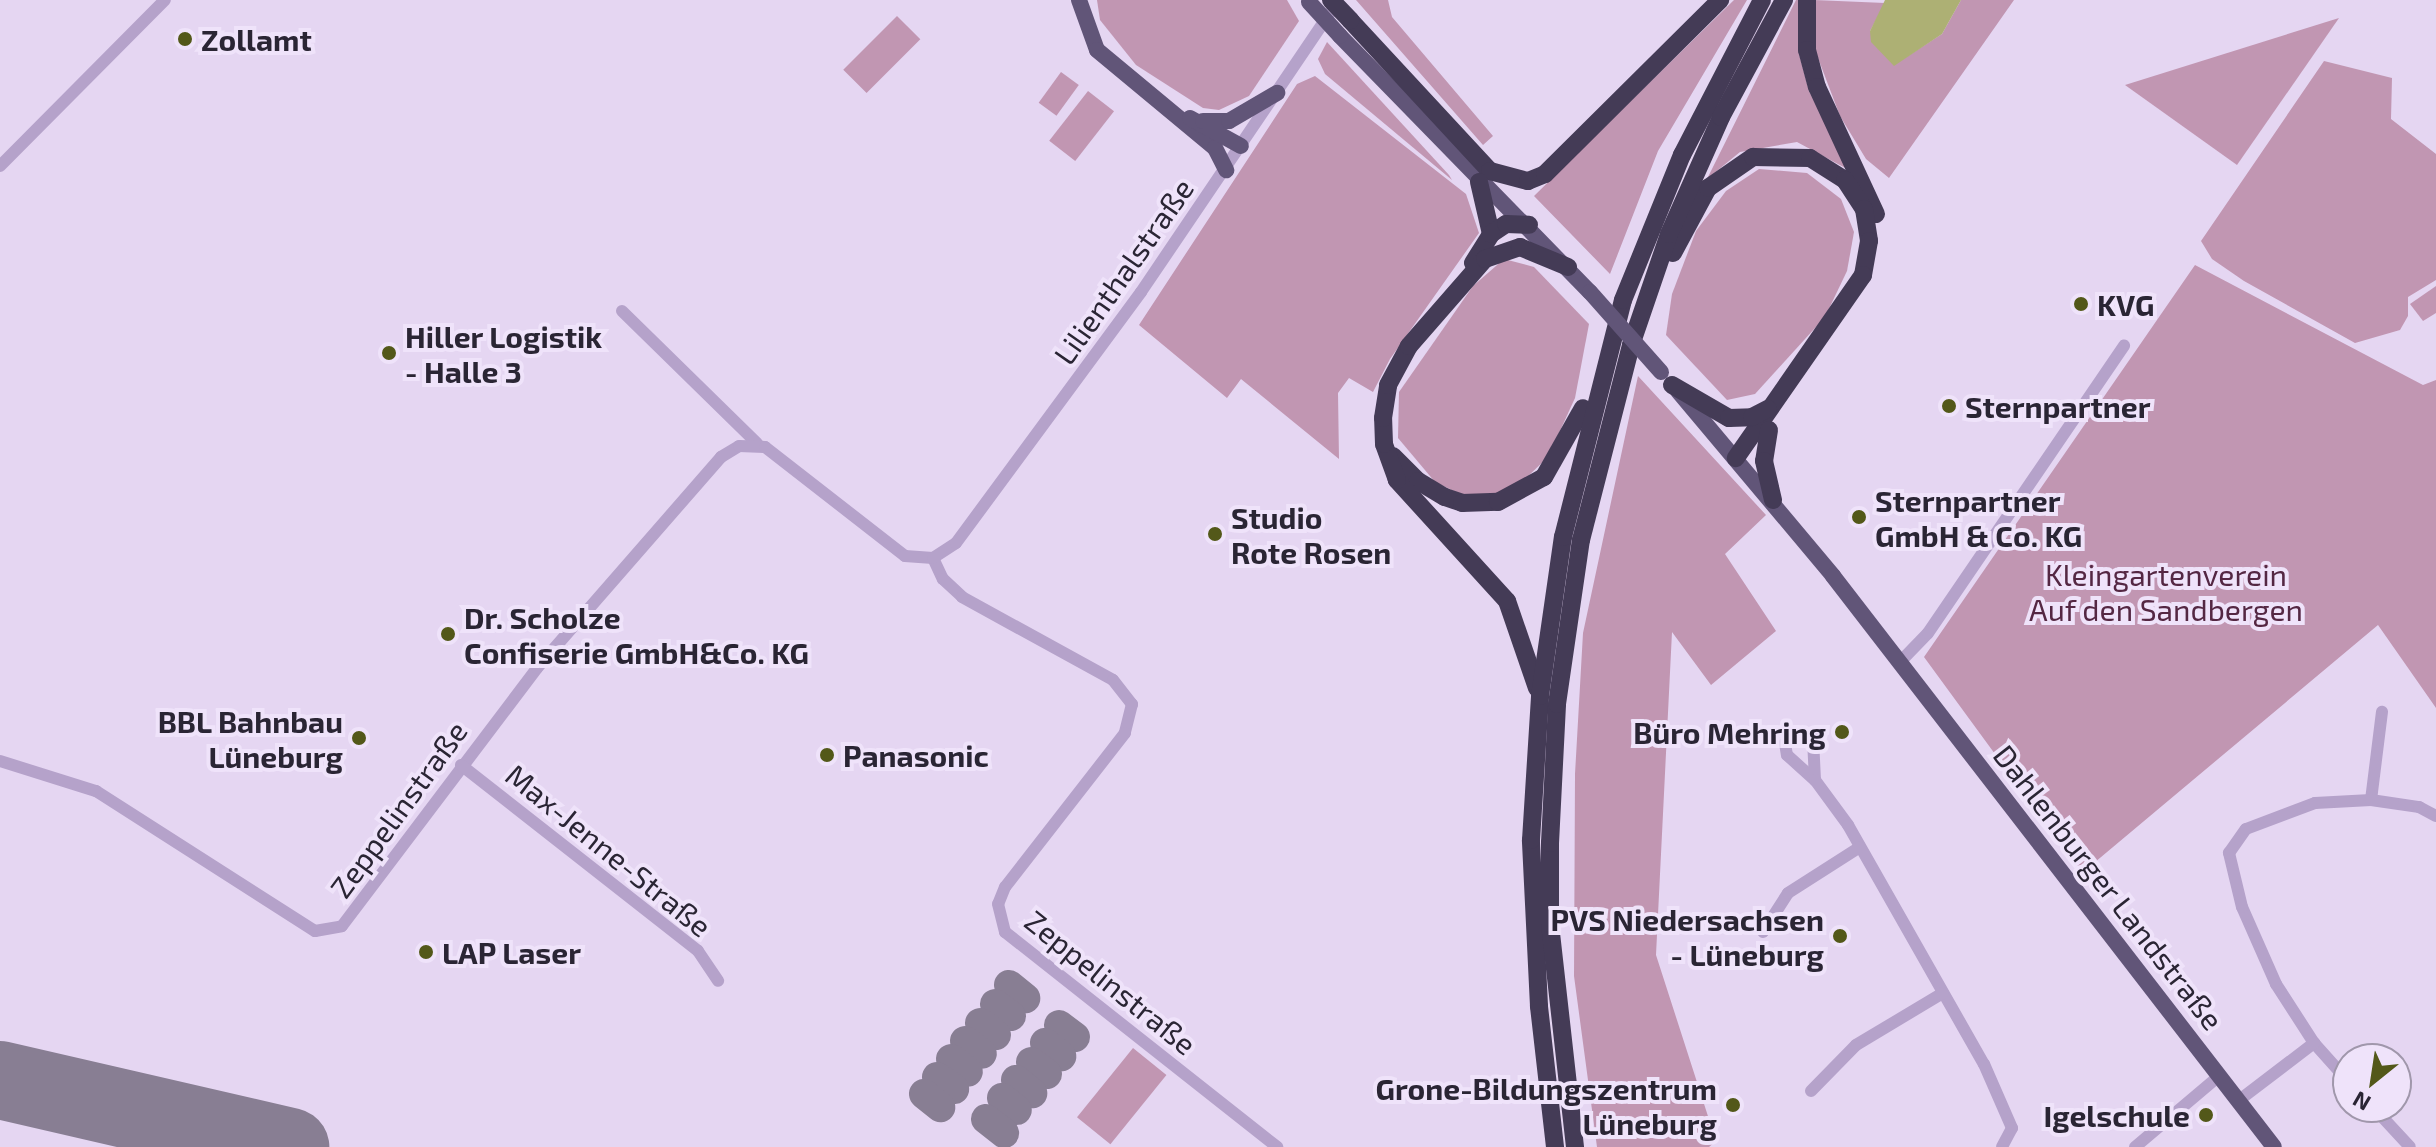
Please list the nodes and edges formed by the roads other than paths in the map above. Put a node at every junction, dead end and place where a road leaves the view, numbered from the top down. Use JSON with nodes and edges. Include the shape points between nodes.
{"nodes":[{"id":1,"x":165,"y":0,"type":"edge"},
{"id":2,"x":1079,"y":0,"type":"edge"},
{"id":3,"x":1331,"y":0,"type":"edge"},
{"id":4,"x":1338,"y":0,"type":"edge"},
{"id":5,"x":1720,"y":0,"type":"edge"},
{"id":6,"x":1762,"y":0,"type":"edge"},
{"id":7,"x":1784,"y":0,"type":"edge"},
{"id":8,"x":1807,"y":0,"type":"edge"},
{"id":9,"x":1308,"y":1,"type":"edge"},
{"id":10,"x":1345,"y":28,"type":"junction"},
{"id":11,"x":1277,"y":93,"type":"junction"},
{"id":12,"x":1154,"y":98,"type":"junction"},
{"id":13,"x":1193,"y":119,"type":"junction"},
{"id":14,"x":1241,"y":146,"type":"junction"},
{"id":15,"x":0,"y":166,"type":"edge"},
{"id":16,"x":1226,"y":170,"type":"junction"},
{"id":17,"x":1484,"y":176,"type":"junction"},
{"id":18,"x":1529,"y":225,"type":"junction"},
{"id":19,"x":1491,"y":234,"type":"junction"},
{"id":20,"x":1568,"y":267,"type":"junction"},
{"id":21,"x":1464,"y":279,"type":"junction"},
{"id":22,"x":622,"y":311,"type":"dead end"},
{"id":23,"x":1641,"y":313,"type":"junction"},
{"id":24,"x":2124,"y":346,"type":"dead end"},
{"id":25,"x":1602,"y":370,"type":"junction"},
{"id":26,"x":1666,"y":378,"type":"junction"},
{"id":27,"x":1777,"y":402,"type":"junction"},
{"id":28,"x":1769,"y":430,"type":"junction"},
{"id":29,"x":757,"y":443,"type":"junction"},
{"id":30,"x":1384,"y":444,"type":"junction"},
{"id":31,"x":1736,"y":458,"type":"junction"},
{"id":32,"x":1776,"y":504,"type":"junction"},
{"id":33,"x":933,"y":558,"type":"junction"},
{"id":34,"x":1900,"y":662,"type":"junction"},
{"id":35,"x":1540,"y":696,"type":"junction"},
{"id":36,"x":2382,"y":712,"type":"dead end"},
{"id":37,"x":0,"y":761,"type":"edge"},
{"id":38,"x":461,"y":765,"type":"junction"},
{"id":39,"x":1815,"y":780,"type":"dead end"},
{"id":40,"x":2371,"y":800,"type":"junction"},
{"id":41,"x":2436,"y":816,"type":"edge"},
{"id":42,"x":1860,"y":847,"type":"junction"},
{"id":43,"x":1763,"y":932,"type":"dead end"},
{"id":44,"x":718,"y":981,"type":"dead end"},
{"id":45,"x":1943,"y":993,"type":"junction"},
{"id":46,"x":2314,"y":1043,"type":"junction"},
{"id":47,"x":2332,"y":1063,"type":"edge"},
{"id":48,"x":2219,"y":1076,"type":"junction"},
{"id":49,"x":1811,"y":1091,"type":"dead end"},
{"id":50,"x":2238,"y":1101,"type":"junction"},
{"id":51,"x":2388,"y":1123,"type":"edge"},
{"id":52,"x":1277,"y":1147,"type":"edge"},
{"id":53,"x":1555,"y":1147,"type":"edge"},
{"id":54,"x":1575,"y":1147,"type":"edge"},
{"id":55,"x":2002,"y":1147,"type":"edge"},
{"id":56,"x":2135,"y":1147,"type":"edge"},
{"id":57,"x":2274,"y":1147,"type":"edge"},
{"id":58,"x":2410,"y":1147,"type":"edge"}],
"edges":[{"from":1,"to":15,"type":"street"},
{"from":2,"to":12,"type":"main road","via":[[1097,50]]},
{"from":3,"to":10,"type":"highway","bridge":true},
{"from":4,"to":11,"type":"street","name":"Lilienthalstraße"},
{"from":5,"to":17,"type":"highway","via":[[1545,174],[1514,181]]},
{"from":6,"to":25,"type":"highway","via":[[1682,155],[1623,300]]},
{"from":7,"to":23,"type":"highway","via":[[1699,164]]},
{"from":8,"to":28,"type":"highway","via":[[1807,50],[1817,87],[1868,188],[1878,241],[1858,299]]},
{"from":9,"to":10,"type":"main road","bridge":true},
{"from":10,"to":17,"type":"highway"},
{"from":11,"to":13,"type":"main road","via":[[1229,121]]},
{"from":11,"to":14,"type":"street","name":"Lilienthalstraße"},
{"from":12,"to":13,"type":"main road"},
{"from":12,"to":16,"type":"main road","via":[[1215,148]]},
{"from":13,"to":14,"type":"main road"},
{"from":14,"to":16,"type":"street","name":"Lilienthalstraße"},
{"from":16,"to":33,"type":"street","name":"Lilienthalstraße","via":[[1005,480],[956,543]]},
{"from":17,"to":18,"type":"main road","name":"Dahlenburger Landstraße"},
{"from":17,"to":19,"type":"highway"},
{"from":18,"to":19,"type":"highway","via":[[1506,224]]},
{"from":18,"to":20,"type":"main road","name":"Dahlenburger Landstraße"},
{"from":19,"to":21,"type":"highway"},
{"from":20,"to":21,"type":"highway","via":[[1545,255],[1509,248],[1485,259]]},
{"from":20,"to":26,"type":"main road","name":"Dahlenburger Landstraße","bridge":true},
{"from":21,"to":30,"type":"highway","via":[[1409,346],[1388,385]]},
{"from":22,"to":29,"type":"street"},
{"from":23,"to":27,"type":"highway","via":[[1698,203],[1720,176],[1735,165],[1770,154],[1810,158],[1830,168],[1864,209],[1868,256],[1852,295]]},
{"from":23,"to":54,"type":"highway","via":[[1584,527],[1554,739],[1550,924]]},
{"from":24,"to":34,"type":"street","via":[[1936,621]]},
{"from":25,"to":30,"type":"highway","via":[[1555,462],[1514,497],[1480,504],[1445,497],[1407,472]]},
{"from":25,"to":35,"type":"highway","via":[[1563,537]]},
{"from":26,"to":27,"type":"highway","via":[[1729,418],[1752,417]]},
{"from":26,"to":31,"type":"main road","name":"Dahlenburger Landstraße"},
{"from":27,"to":31,"type":"highway"},
{"from":28,"to":31,"type":"highway"},
{"from":28,"to":32,"type":"highway","via":[[1764,461]]},
{"from":29,"to":33,"type":"street","via":[[893,549],[915,560]]},
{"from":29,"to":38,"type":"street","name":"Zeppelinstraße","via":[[721,457],[584,610]]},
{"from":30,"to":35,"type":"highway","via":[[1409,499],[1475,560],[1507,601]]},
{"from":31,"to":32,"type":"main road","name":"Dahlenburger Landstraße"},
{"from":32,"to":34,"type":"main road","name":"Dahlenburger Landstraße"},
{"from":33,"to":52,"type":"street","name":"Zeppelinstraße","via":[[943,579],[962,597],[1113,680],[1132,704],[1125,733],[1000,895],[1005,932]]},
{"from":34,"to":48,"type":"main road","name":"Dahlenburger Landstraße"},
{"from":35,"to":53,"type":"highway","via":[[1532,924]]},
{"from":36,"to":40,"type":"street"},
{"from":37,"to":38,"type":"street","name":"Zeppelinstraße","via":[[96,791],[315,931],[342,926],[353,916]]},
{"from":38,"to":44,"type":"street","name":"Max-Jenne-Straße","via":[[698,951]]},
{"from":39,"to":42,"type":"street"},
{"from":40,"to":41,"type":"street","via":[[2419,807]]},
{"from":40,"to":46,"type":"street","via":[[2315,803],[2278,814],[2246,829],[2229,853],[2261,954]]},
{"from":42,"to":43,"type":"street","via":[[1788,893]]},
{"from":42,"to":45,"type":"street"},
{"from":45,"to":49,"type":"street","via":[[1856,1045]]},
{"from":45,"to":55,"type":"street","via":[[2004,1103],[2012,1128]]},
{"from":46,"to":47,"type":"street"},
{"from":46,"to":50,"type":"street"},
{"from":48,"to":50,"type":"main road","name":"Dahlenburger Landstraße"},
{"from":48,"to":56,"type":"street"},
{"from":50,"to":57,"type":"main road","name":"Dahlenburger Landstraße"},
{"from":51,"to":58,"type":"street"}]}
